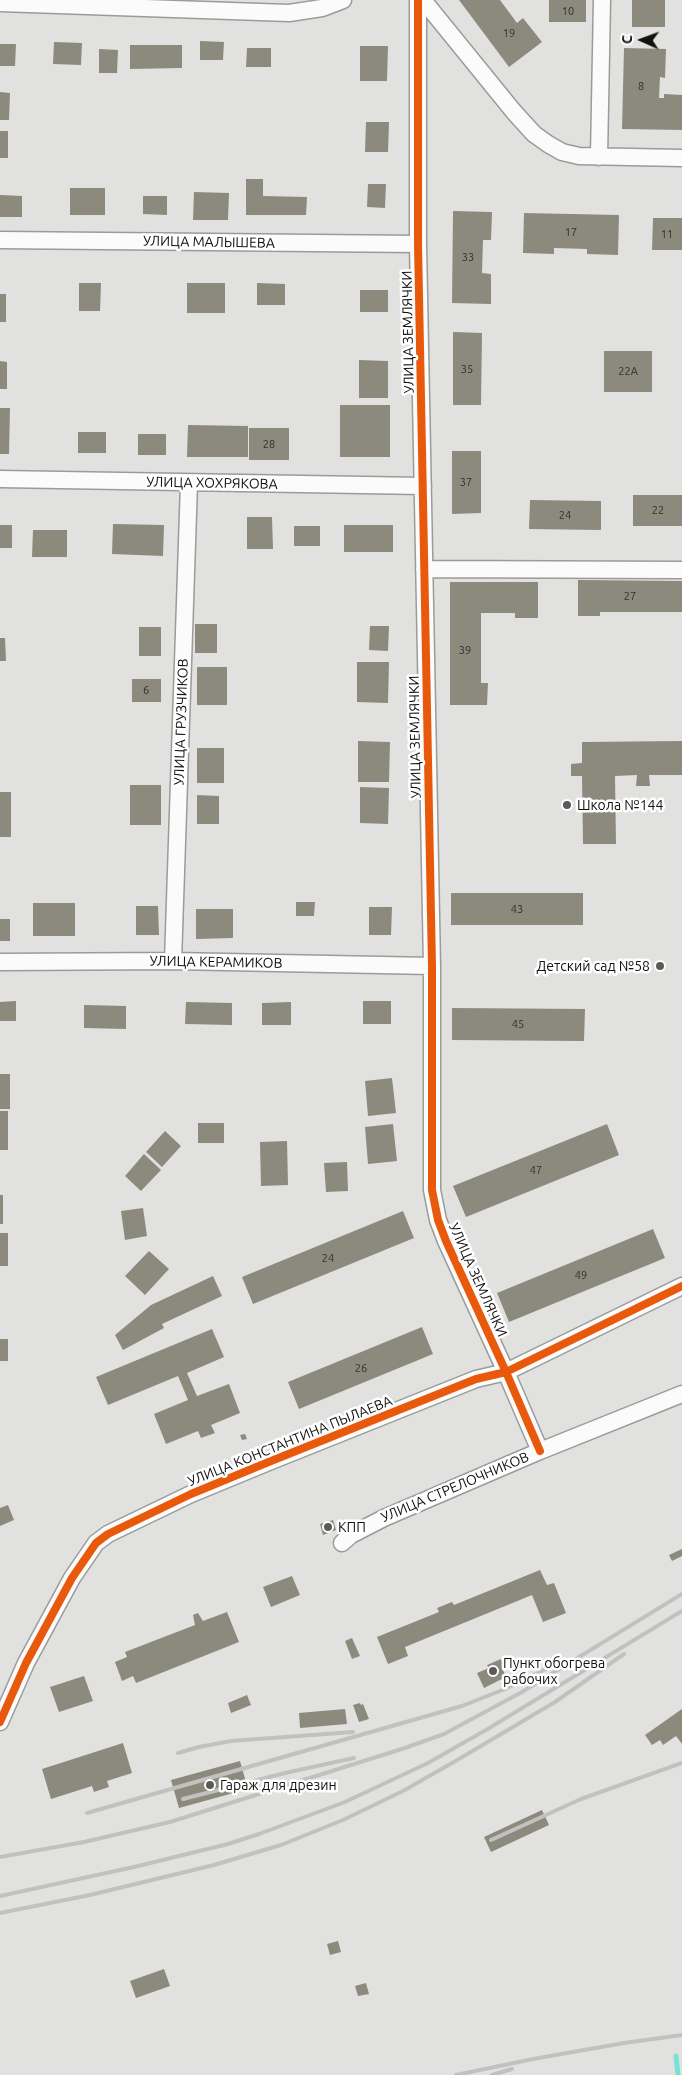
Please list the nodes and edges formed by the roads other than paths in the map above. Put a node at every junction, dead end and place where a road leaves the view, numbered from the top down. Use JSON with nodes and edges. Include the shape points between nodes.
{"nodes":[{"id":1,"x":343,"y":0,"type":"edge"},
{"id":2,"x":418,"y":0,"type":"edge"},
{"id":3,"x":423,"y":0,"type":"edge"},
{"id":4,"x":602,"y":0,"type":"edge"},
{"id":5,"x":0,"y":3,"type":"edge"},
{"id":6,"x":599,"y":157,"type":"junction"},
{"id":7,"x":682,"y":158,"type":"edge"},
{"id":8,"x":0,"y":240,"type":"edge"},
{"id":9,"x":418,"y":244,"type":"junction"},
{"id":10,"x":0,"y":479,"type":"edge"},
{"id":11,"x":188,"y":483,"type":"junction"},
{"id":12,"x":423,"y":486,"type":"junction"},
{"id":13,"x":424,"y":569,"type":"junction"},
{"id":14,"x":682,"y":570,"type":"edge"},
{"id":15,"x":174,"y":961,"type":"junction"},
{"id":16,"x":0,"y":962,"type":"edge"},
{"id":17,"x":432,"y":966,"type":"junction"},
{"id":18,"x":682,"y":1286,"type":"edge"},
{"id":19,"x":506,"y":1372,"type":"junction"},
{"id":20,"x":682,"y":1394,"type":"edge"},
{"id":21,"x":540,"y":1451,"type":"junction"},
{"id":22,"x":342,"y":1542,"type":"dead end"},
{"id":23,"x":0,"y":1722,"type":"edge"}],
"edges":[{"from":1,"to":5,"type":"street","via":[[322,8],[289,12]]},
{"from":2,"to":9,"type":"street","name":"УЛИЦА ЗЕМЛЯЧКИ"},
{"from":3,"to":6,"type":"street","via":[[534,134],[562,152]]},
{"from":4,"to":6,"type":"street"},
{"from":6,"to":7,"type":"street"},
{"from":8,"to":9,"type":"street","name":"УЛИЦА МАЛЫШЕВА"},
{"from":9,"to":12,"type":"street","name":"УЛИЦА ЗЕМЛЯЧКИ"},
{"from":10,"to":11,"type":"street","name":"УЛИЦА ХОХРЯКОВА"},
{"from":11,"to":12,"type":"street","name":"УЛИЦА ХОХРЯКОВА"},
{"from":11,"to":15,"type":"street","name":"УЛИЦА ГРУЗЧИКОВ"},
{"from":12,"to":13,"type":"street","name":"УЛИЦА ЗЕМЛЯЧКИ"},
{"from":13,"to":14,"type":"street"},
{"from":13,"to":17,"type":"street","name":"УЛИЦА ЗЕМЛЯЧКИ"},
{"from":15,"to":16,"type":"street","name":"УЛИЦА КЕРАМИКОВ"},
{"from":15,"to":17,"type":"street","name":"УЛИЦА КЕРАМИКОВ"},
{"from":17,"to":19,"type":"street","name":"УЛИЦА ЗЕМЛЯЧКИ","via":[[434,1206],[446,1241]]},
{"from":18,"to":19,"type":"street","name":"УЛИЦА КОНСТАНТИНА ПЫЛАЕВА"},
{"from":19,"to":21,"type":"street","name":"УЛИЦА ЗЕМЛЯЧКИ"},
{"from":19,"to":23,"type":"street","name":"УЛИЦА КОНСТАНТИНА ПЫЛАЕВА","via":[[476,1379],[280,1457],[191,1494],[108,1534],[96,1543],[72,1578],[26,1663]]},
{"from":20,"to":21,"type":"street","name":"УЛИЦА СТРЕЛОЧНИКОВ"},
{"from":21,"to":22,"type":"street","name":"УЛИЦА СТРЕЛОЧНИКОВ","via":[[384,1518]]}]}
